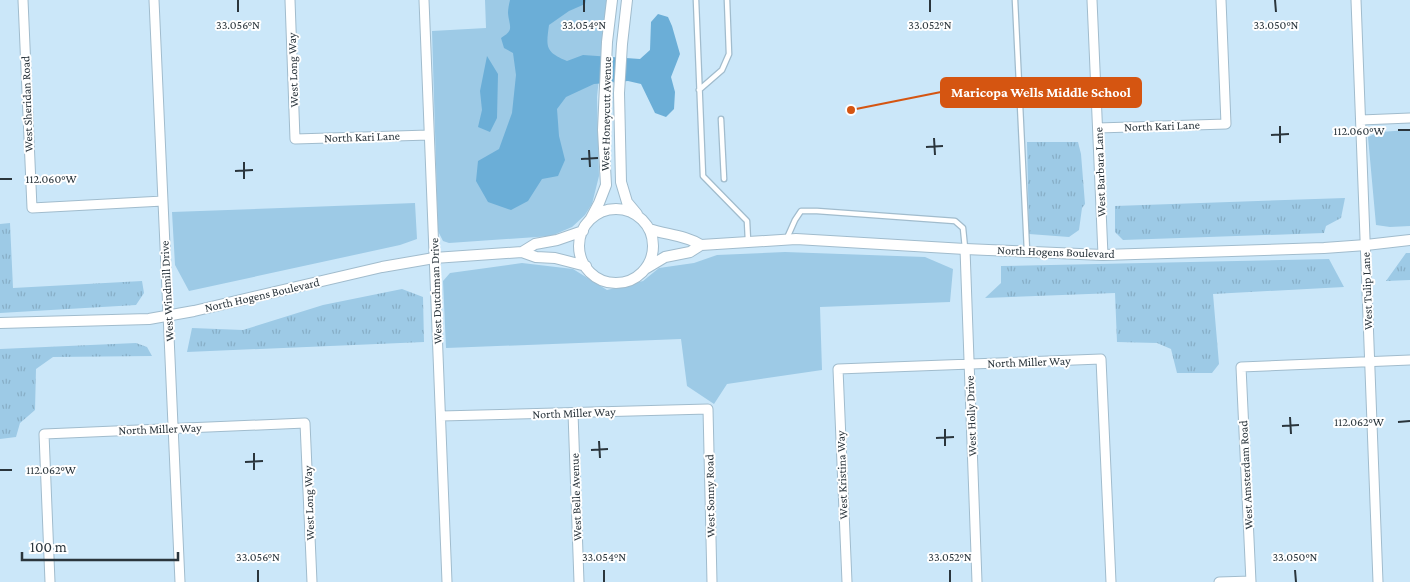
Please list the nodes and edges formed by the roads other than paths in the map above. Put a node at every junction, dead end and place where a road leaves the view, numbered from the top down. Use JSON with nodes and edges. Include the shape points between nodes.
{"nodes":[{"id":1,"x":23,"y":0,"type":"edge"},
{"id":2,"x":154,"y":0,"type":"edge"},
{"id":3,"x":290,"y":0,"type":"edge"},
{"id":4,"x":424,"y":0,"type":"edge"},
{"id":5,"x":612,"y":0,"type":"edge"},
{"id":6,"x":627,"y":0,"type":"edge"},
{"id":7,"x":696,"y":0,"type":"edge"},
{"id":8,"x":727,"y":0,"type":"edge"},
{"id":9,"x":1015,"y":0,"type":"edge"},
{"id":10,"x":1092,"y":0,"type":"edge"},
{"id":11,"x":1221,"y":0,"type":"edge"},
{"id":12,"x":1356,"y":0,"type":"edge"},
{"id":13,"x":699,"y":90,"type":"junction"},
{"id":14,"x":1410,"y":118,"type":"edge"},
{"id":15,"x":721,"y":119,"type":"dead end"},
{"id":16,"x":1360,"y":120,"type":"junction"},
{"id":17,"x":1098,"y":128,"type":"junction"},
{"id":18,"x":430,"y":134,"type":"junction"},
{"id":19,"x":296,"y":139,"type":"joint"},
{"id":20,"x":724,"y":179,"type":"dead end"},
{"id":21,"x":163,"y":201,"type":"junction"},
{"id":22,"x":639,"y":217,"type":"junction"},
{"id":23,"x":585,"y":227,"type":"junction"},
{"id":24,"x":649,"y":229,"type":"junction"},
{"id":25,"x":787,"y":239,"type":"junction"},
{"id":26,"x":1410,"y":240,"type":"edge"},
{"id":27,"x":748,"y":241,"type":"junction"},
{"id":28,"x":701,"y":245,"type":"junction"},
{"id":29,"x":1366,"y":245,"type":"junction"},
{"id":30,"x":965,"y":249,"type":"junction"},
{"id":31,"x":522,"y":252,"type":"junction"},
{"id":32,"x":1027,"y":252,"type":"junction"},
{"id":33,"x":1103,"y":255,"type":"junction"},
{"id":34,"x":434,"y":258,"type":"junction"},
{"id":35,"x":586,"y":266,"type":"junction"},
{"id":36,"x":645,"y":269,"type":"junction"},
{"id":37,"x":168,"y":316,"type":"junction"},
{"id":38,"x":0,"y":323,"type":"edge"},
{"id":39,"x":1410,"y":360,"type":"edge"},
{"id":40,"x":1370,"y":362,"type":"junction"},
{"id":41,"x":970,"y":364,"type":"junction"},
{"id":42,"x":838,"y":369,"type":"joint"},
{"id":43,"x":708,"y":409,"type":"joint"},
{"id":44,"x":573,"y":413,"type":"junction"},
{"id":45,"x":440,"y":416,"type":"junction"},
{"id":46,"x":305,"y":423,"type":"joint"},
{"id":47,"x":173,"y":429,"type":"junction"},
{"id":48,"x":1251,"y":581,"type":"edge"},
{"id":49,"x":50,"y":582,"type":"edge"},
{"id":50,"x":180,"y":582,"type":"edge"},
{"id":51,"x":312,"y":582,"type":"edge"},
{"id":52,"x":447,"y":582,"type":"edge"},
{"id":53,"x":579,"y":582,"type":"edge"},
{"id":54,"x":712,"y":582,"type":"edge"},
{"id":55,"x":847,"y":582,"type":"edge"},
{"id":56,"x":977,"y":582,"type":"edge"},
{"id":57,"x":1110,"y":582,"type":"edge"},
{"id":58,"x":1219,"y":582,"type":"edge"},
{"id":59,"x":1378,"y":582,"type":"edge"}],
"edges":[{"from":1,"to":21,"type":"street","name":"West Sheridan Road","via":[[32,208]]},
{"from":2,"to":21,"type":"street","name":"West Windmill Drive"},
{"from":3,"to":19,"type":"street","name":"West Long Way"},
{"from":4,"to":18,"type":"street","name":"West Dutchman Drive"},
{"from":5,"to":23,"type":"street","name":"West Honeycutt Avenue","via":[[603,130],[606,185]]},
{"from":6,"to":22,"type":"street","name":"West Honeycutt Avenue","via":[[619,93],[621,182],[627,202]]},
{"from":7,"to":13,"type":"lane"},
{"from":8,"to":13,"type":"lane","via":[[728,54],[722,70]]},
{"from":9,"to":32,"type":"lane"},
{"from":10,"to":17,"type":"street","name":"West Barbara Lane"},
{"from":11,"to":17,"type":"street","name":"North Kari Lane","via":[[1226,124]]},
{"from":12,"to":16,"type":"street","name":"West Tulip Lane"},
{"from":13,"to":27,"type":"lane","via":[[703,176],[747,221]]},
{"from":14,"to":16,"type":"street"},
{"from":15,"to":20,"type":"lane"},
{"from":16,"to":29,"type":"street","name":"West Tulip Lane"},
{"from":17,"to":33,"type":"street","name":"West Barbara Lane"},
{"from":18,"to":19,"type":"street","name":"North Kari Lane"},
{"from":18,"to":34,"type":"street","name":"West Dutchman Drive"},
{"from":21,"to":37,"type":"street","name":"West Windmill Drive"},
{"from":22,"to":23,"type":"street","via":[[629,211],[606,210]]},
{"from":22,"to":24,"type":"street"},
{"from":23,"to":31,"type":"street","name":"North Hogens Boulevard","via":[[557,240],[535,244]]},
{"from":23,"to":35,"type":"street","via":[[580,243]]},
{"from":24,"to":28,"type":"street","name":"North Hogens Boulevard","via":[[690,238]]},
{"from":24,"to":36,"type":"street","via":[[653,249]]},
{"from":25,"to":27,"type":"street","name":"North Hogens Boulevard"},
{"from":25,"to":30,"type":"street","name":"North Hogens Boulevard"},
{"from":25,"to":30,"type":"lane","via":[[802,211],[817,211],[955,222],[963,228]]},
{"from":26,"to":29,"type":"street","name":"North Hogens Boulevard"},
{"from":27,"to":28,"type":"street","name":"North Hogens Boulevard"},
{"from":28,"to":36,"type":"street","name":"North Hogens Boulevard","via":[[690,252],[665,257]]},
{"from":29,"to":33,"type":"street","name":"North Hogens Boulevard"},
{"from":29,"to":40,"type":"street","name":"West Tulip Lane"},
{"from":30,"to":32,"type":"street","name":"North Hogens Boulevard"},
{"from":30,"to":41,"type":"street","name":"West Holly Drive"},
{"from":31,"to":34,"type":"street","name":"North Hogens Boulevard"},
{"from":31,"to":35,"type":"street","name":"North Hogens Boulevard"},
{"from":32,"to":33,"type":"street","name":"North Hogens Boulevard"},
{"from":34,"to":37,"type":"street","name":"North Hogens Boulevard"},
{"from":34,"to":45,"type":"street","name":"West Dutchman Drive"},
{"from":35,"to":36,"type":"street","via":[[603,281],[615,283],[637,277]]},
{"from":37,"to":38,"type":"street","name":"North Hogens Boulevard"},
{"from":37,"to":47,"type":"street","name":"West Windmill Drive"},
{"from":39,"to":40,"type":"street"},
{"from":40,"to":48,"type":"street","name":"West Amsterdam Road","via":[[1241,367]]},
{"from":40,"to":59,"type":"street","name":"West Tulip Lane"},
{"from":41,"to":42,"type":"street","name":"North Miller Way"},
{"from":41,"to":56,"type":"street","name":"West Holly Drive"},
{"from":41,"to":57,"type":"street","name":"North Miller Way","via":[[1101,359]]},
{"from":42,"to":55,"type":"street","name":"West Kristina Way"},
{"from":43,"to":44,"type":"street","name":"North Miller Way"},
{"from":43,"to":54,"type":"street","name":"West Sonny Road"},
{"from":44,"to":45,"type":"street","name":"North Miller Way"},
{"from":44,"to":53,"type":"street","name":"West Belle Avenue"},
{"from":45,"to":52,"type":"street","name":"West Dutchman Drive"},
{"from":46,"to":47,"type":"street","name":"North Miller Way"},
{"from":46,"to":51,"type":"street","name":"West Long Way"},
{"from":47,"to":49,"type":"street","name":"North Miller Way","via":[[44,434]]},
{"from":47,"to":50,"type":"street","name":"West Windmill Drive"},
{"from":48,"to":58,"type":"street"}]}
